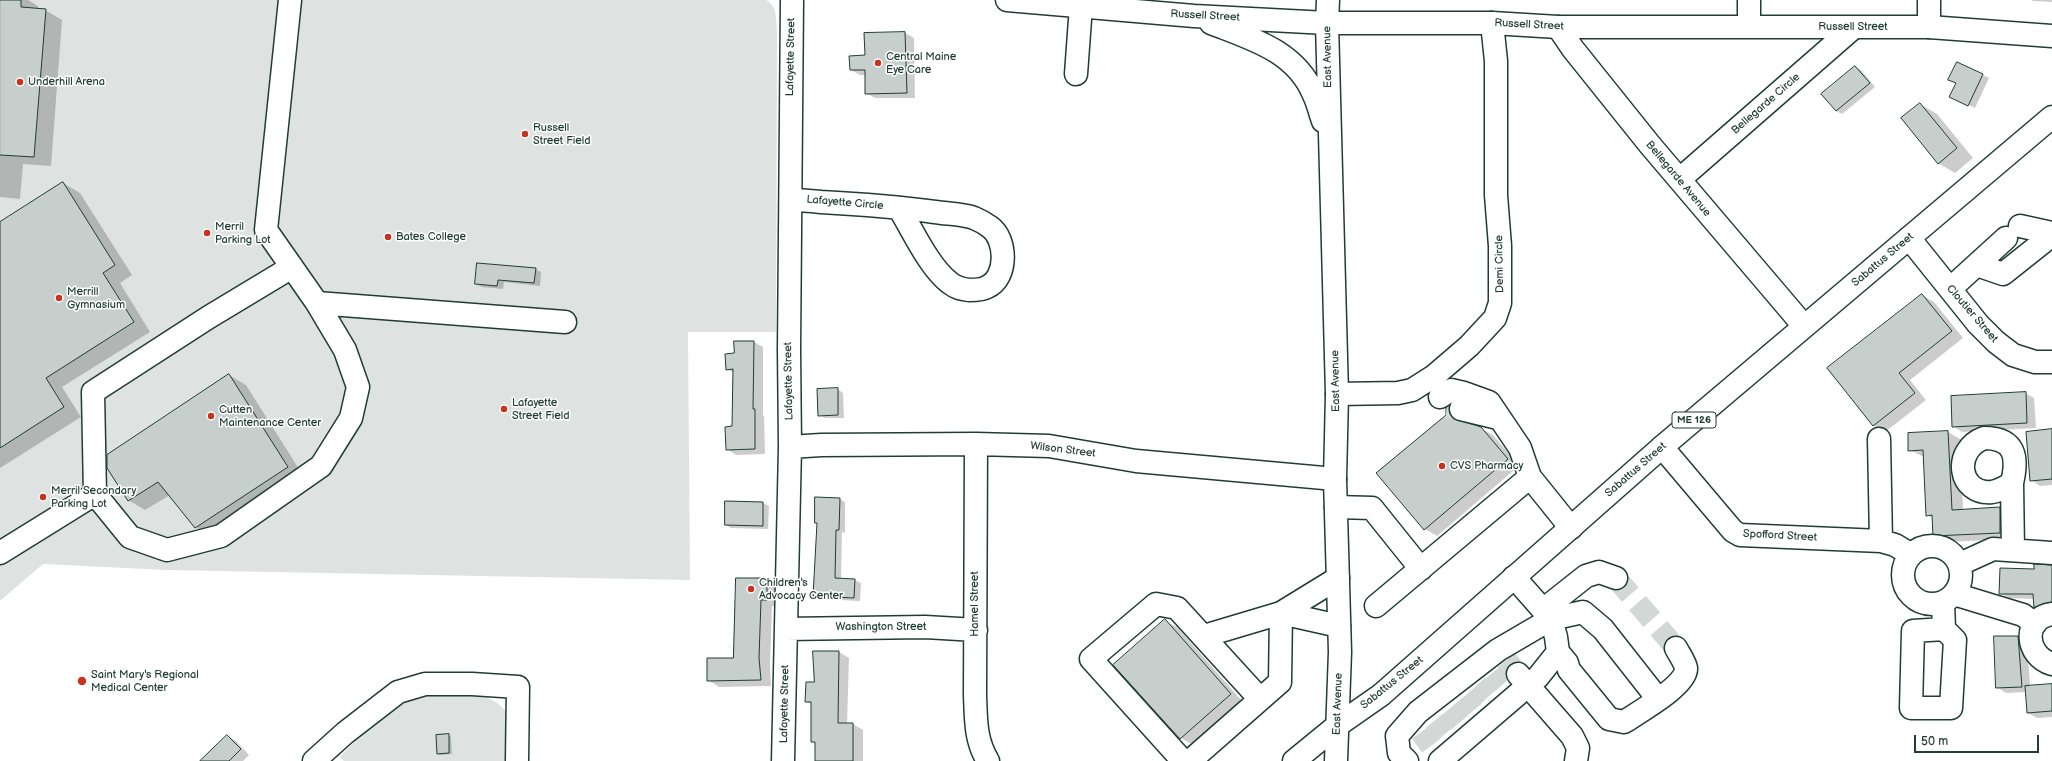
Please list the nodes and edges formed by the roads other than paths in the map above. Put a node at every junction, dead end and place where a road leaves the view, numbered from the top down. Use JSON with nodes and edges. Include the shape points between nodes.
{"nodes":[{"id":1,"x":290,"y":0,"type":"edge"},
{"id":2,"x":792,"y":0,"type":"edge"},
{"id":3,"x":1007,"y":0,"type":"edge"},
{"id":4,"x":1328,"y":0,"type":"edge"},
{"id":5,"x":1749,"y":0,"type":"edge"},
{"id":6,"x":1929,"y":0,"type":"edge"},
{"id":7,"x":1111,"y":5,"type":"edge"},
{"id":8,"x":1081,"y":6,"type":"junction"},
{"id":9,"x":1194,"y":16,"type":"junction"},
{"id":10,"x":1327,"y":23,"type":"junction"},
{"id":11,"x":1492,"y":23,"type":"junction"},
{"id":12,"x":1749,"y":26,"type":"junction"},
{"id":13,"x":1558,"y":27,"type":"junction"},
{"id":14,"x":1853,"y":28,"type":"junction"},
{"id":15,"x":1929,"y":28,"type":"junction"},
{"id":16,"x":2052,"y":36,"type":"edge"},
{"id":17,"x":1076,"y":74,"type":"dead end"},
{"id":18,"x":2052,"y":117,"type":"edge"},
{"id":19,"x":1330,"y":147,"type":"junction"},
{"id":20,"x":1680,"y":179,"type":"junction"},
{"id":21,"x":791,"y":200,"type":"junction"},
{"id":22,"x":899,"y":208,"type":"junction"},
{"id":23,"x":2052,"y":234,"type":"edge"},
{"id":24,"x":1909,"y":238,"type":"junction"},
{"id":25,"x":1977,"y":265,"type":"junction"},
{"id":26,"x":292,"y":267,"type":"junction"},
{"id":27,"x":1950,"y":289,"type":"junction"},
{"id":28,"x":317,"y":302,"type":"junction"},
{"id":29,"x":565,"y":322,"type":"dead end"},
{"id":30,"x":1804,"y":326,"type":"junction"},
{"id":31,"x":2052,"y":362,"type":"edge"},
{"id":32,"x":1338,"y":394,"type":"junction"},
{"id":33,"x":1443,"y":399,"type":"junction"},
{"id":34,"x":1879,"y":439,"type":"dead end"},
{"id":35,"x":976,"y":444,"type":"junction"},
{"id":36,"x":790,"y":447,"type":"junction"},
{"id":37,"x":1662,"y":447,"type":"junction"},
{"id":38,"x":1530,"y":477,"type":"junction"},
{"id":39,"x":1335,"y":479,"type":"junction"},
{"id":40,"x":2012,"y":483,"type":"dead end"},
{"id":41,"x":95,"y":494,"type":"junction"},
{"id":42,"x":1336,"y":507,"type":"junction"},
{"id":43,"x":1571,"y":528,"type":"junction"},
{"id":44,"x":1881,"y":541,"type":"junction"},
{"id":45,"x":2013,"y":550,"type":"junction"},
{"id":46,"x":0,"y":553,"type":"edge"},
{"id":47,"x":2052,"y":553,"type":"edge"},
{"id":48,"x":1910,"y":554,"type":"junction"},
{"id":49,"x":1960,"y":564,"type":"junction"},
{"id":50,"x":1420,"y":569,"type":"junction"},
{"id":51,"x":1514,"y":577,"type":"junction"},
{"id":52,"x":1338,"y":578,"type":"junction"},
{"id":53,"x":1616,"y":578,"type":"tunnel mouth"},
{"id":54,"x":1949,"y":598,"type":"junction"},
{"id":55,"x":1376,"y":606,"type":"dead end"},
{"id":56,"x":1281,"y":613,"type":"junction"},
{"id":57,"x":1547,"y":615,"type":"junction"},
{"id":58,"x":2044,"y":619,"type":"edge"},
{"id":59,"x":1339,"y":626,"type":"junction"},
{"id":60,"x":786,"y":629,"type":"junction"},
{"id":61,"x":976,"y":630,"type":"junction"},
{"id":62,"x":1944,"y":630,"type":"dead end"},
{"id":63,"x":1204,"y":636,"type":"junction"},
{"id":64,"x":1676,"y":648,"type":"tunnel mouth"},
{"id":65,"x":1562,"y":658,"type":"junction"},
{"id":66,"x":2052,"y":664,"type":"edge"},
{"id":67,"x":1260,"y":699,"type":"junction"},
{"id":68,"x":1658,"y":699,"type":"junction"},
{"id":69,"x":1467,"y":706,"type":"edge"},
{"id":70,"x":1338,"y":725,"type":"junction"},
{"id":71,"x":314,"y":761,"type":"edge"},
{"id":72,"x":516,"y":761,"type":"edge"},
{"id":73,"x":783,"y":761,"type":"edge"},
{"id":74,"x":988,"y":761,"type":"edge"},
{"id":75,"x":1183,"y":761,"type":"edge"},
{"id":76,"x":1190,"y":761,"type":"edge"},
{"id":77,"x":1294,"y":761,"type":"edge"},
{"id":78,"x":1336,"y":761,"type":"edge"},
{"id":79,"x":1407,"y":761,"type":"edge"},
{"id":80,"x":1576,"y":761,"type":"edge"}],
"edges":[{"from":1,"to":26,"type":"street","via":[[266,230]]},
{"from":2,"to":21,"type":"street","name":"Lafayette Street"},
{"from":3,"to":8,"type":"street","name":"Russell Street"},
{"from":4,"to":10,"type":"street","name":"East Avenue"},
{"from":5,"to":12,"type":"street"},
{"from":6,"to":15,"type":"street"},
{"from":7,"to":8,"type":"street","name":"Russell Street"},
{"from":7,"to":9,"type":"street","name":"Russell Street"},
{"from":8,"to":17,"type":"street"},
{"from":9,"to":10,"type":"street","name":"Russell Street"},
{"from":9,"to":19,"type":"street","via":[[1277,50],[1299,70],[1314,95]]},
{"from":10,"to":11,"type":"street","name":"Russell Street"},
{"from":10,"to":19,"type":"street","name":"East Avenue"},
{"from":11,"to":13,"type":"street","name":"Russell Street"},
{"from":11,"to":33,"type":"street","name":"Demi Circle","via":[[1496,61],[1496,195],[1500,246],[1500,303],[1495,318],[1483,332]]},
{"from":12,"to":13,"type":"street","name":"Russell Street"},
{"from":12,"to":14,"type":"street","name":"Russell Street"},
{"from":13,"to":20,"type":"street","name":"Bellegarde Avenue","via":[[1650,145]]},
{"from":14,"to":15,"type":"street","name":"Russell Street"},
{"from":14,"to":20,"type":"street","name":"Bellegarde Circle"},
{"from":15,"to":16,"type":"street","name":"Russell Street"},
{"from":18,"to":24,"type":"street","name":"Sabattus Street","number":"ME 126"},
{"from":19,"to":32,"type":"street","name":"East Avenue"},
{"from":20,"to":30,"type":"street","name":"Bellegarde Avenue"},
{"from":21,"to":22,"type":"street","name":"Lafayette Circle"},
{"from":21,"to":36,"type":"street","name":"Lafayette Street"},
{"from":22,"to":22,"type":"street","name":"Lafayette Circle","via":[[933,264],[956,288],[976,290],[988,287],[999,275],[1003,257],[1002,247],[991,227],[974,218]]},
{"from":23,"to":25,"type":"street","via":[[2013,232]]},
{"from":23,"to":25,"type":"street","via":[[2003,274]]},
{"from":24,"to":27,"type":"street","name":"Cloutier Street"},
{"from":24,"to":30,"type":"street","name":"Sabattus Street","number":"ME 126"},
{"from":25,"to":27,"type":"street"},
{"from":26,"to":28,"type":"street"},
{"from":26,"to":41,"type":"street","via":[[252,289],[93,392]]},
{"from":27,"to":31,"type":"street","name":"Cloutier Street","via":[[1996,342],[2013,355],[2035,362]]},
{"from":28,"to":29,"type":"street"},
{"from":28,"to":41,"type":"street","via":[[345,350],[358,387],[351,418],[321,466],[221,536],[166,550],[130,536]]},
{"from":30,"to":37,"type":"street","name":"Sabattus Street","number":"ME 126"},
{"from":32,"to":33,"type":"street","name":"Demi Circle","via":[[1398,393],[1412,390]]},
{"from":32,"to":39,"type":"street","name":"East Avenue"},
{"from":33,"to":38,"type":"street","via":[[1501,418],[1520,448]]},
{"from":34,"to":44,"type":"street"},
{"from":35,"to":36,"type":"street","name":"Wilson Street"},
{"from":35,"to":39,"type":"street","name":"Wilson Street","via":[[1049,446],[1136,461]]},
{"from":35,"to":61,"type":"street","name":"Hamel Street"},
{"from":36,"to":60,"type":"street","name":"Lafayette Street"},
{"from":37,"to":43,"type":"street","name":"Sabattus Street","number":"ME 126"},
{"from":37,"to":44,"type":"street","name":"Spofford Street","via":[[1733,531],[1740,535]]},
{"from":38,"to":43,"type":"street"},
{"from":38,"to":50,"type":"street"},
{"from":39,"to":42,"type":"street","name":"East Avenue"},
{"from":40,"to":45,"type":"street"},
{"from":41,"to":46,"type":"street"},
{"from":42,"to":50,"type":"street","via":[[1372,508]]},
{"from":42,"to":52,"type":"street","name":"East Avenue"},
{"from":43,"to":51,"type":"street","name":"Sabattus Street","number":"ME 126"},
{"from":44,"to":48,"type":"street","name":"Spofford Street","via":[[1895,545]]},
{"from":45,"to":47,"type":"street"},
{"from":45,"to":49,"type":"street","via":[[1993,549]]},
{"from":48,"to":49,"type":"street","via":[[1927,545],[1938,546],[1947,549]]},
{"from":48,"to":54,"type":"street","via":[[1902,573],[1907,592],[1923,603],[1933,604]]},
{"from":49,"to":54,"type":"street","via":[[1961,580]]},
{"from":50,"to":55,"type":"street"},
{"from":51,"to":57,"type":"street"},
{"from":51,"to":70,"type":"street","name":"Sabattus Street","number":"ME 126","via":[[1381,695]]},
{"from":52,"to":56,"type":"street"},
{"from":52,"to":59,"type":"street","name":"East Avenue"},
{"from":53,"to":57,"type":"street","via":[[1599,572],[1586,576]]},
{"from":54,"to":58,"type":"street"},
{"from":54,"to":62,"type":"street"},
{"from":56,"to":59,"type":"street"},
{"from":56,"to":63,"type":"street"},
{"from":56,"to":67,"type":"street","via":[[1280,682]]},
{"from":57,"to":65,"type":"street"},
{"from":57,"to":68,"type":"street","via":[[1583,612],[1602,629]]},
{"from":57,"to":69,"type":"street"},
{"from":58,"to":66,"type":"street","via":[[2032,632],[2030,641],[2037,657]]},
{"from":59,"to":70,"type":"street","name":"East Avenue"},
{"from":60,"to":61,"type":"street","name":"Washington Street","via":[[925,627]]},
{"from":60,"to":73,"type":"street","name":"Lafayette Street"},
{"from":61,"to":74,"type":"street","name":"Hamel Street","via":[[977,735]]},
{"from":63,"to":67,"type":"street"},
{"from":63,"to":75,"type":"street","via":[[1177,608],[1156,604],[1092,659]]},
{"from":64,"to":68,"type":"street","via":[[1686,667],[1685,674],[1675,687]]},
{"from":65,"to":68,"type":"street","via":[[1568,670],[1609,719],[1624,722]]},
{"from":65,"to":69,"type":"street","via":[[1538,677]]},
{"from":67,"to":76,"type":"street"},
{"from":69,"to":79,"type":"street","via":[[1398,736],[1399,753]]},
{"from":69,"to":80,"type":"street","via":[[1572,736],[1578,748]]},
{"from":70,"to":77,"type":"street","name":"Sabattus Street","number":"ME 126"},
{"from":70,"to":78,"type":"street","name":"East Avenue"},
{"from":71,"to":72,"type":"street","via":[[350,728],[398,692],[426,684],[518,687]]}]}
